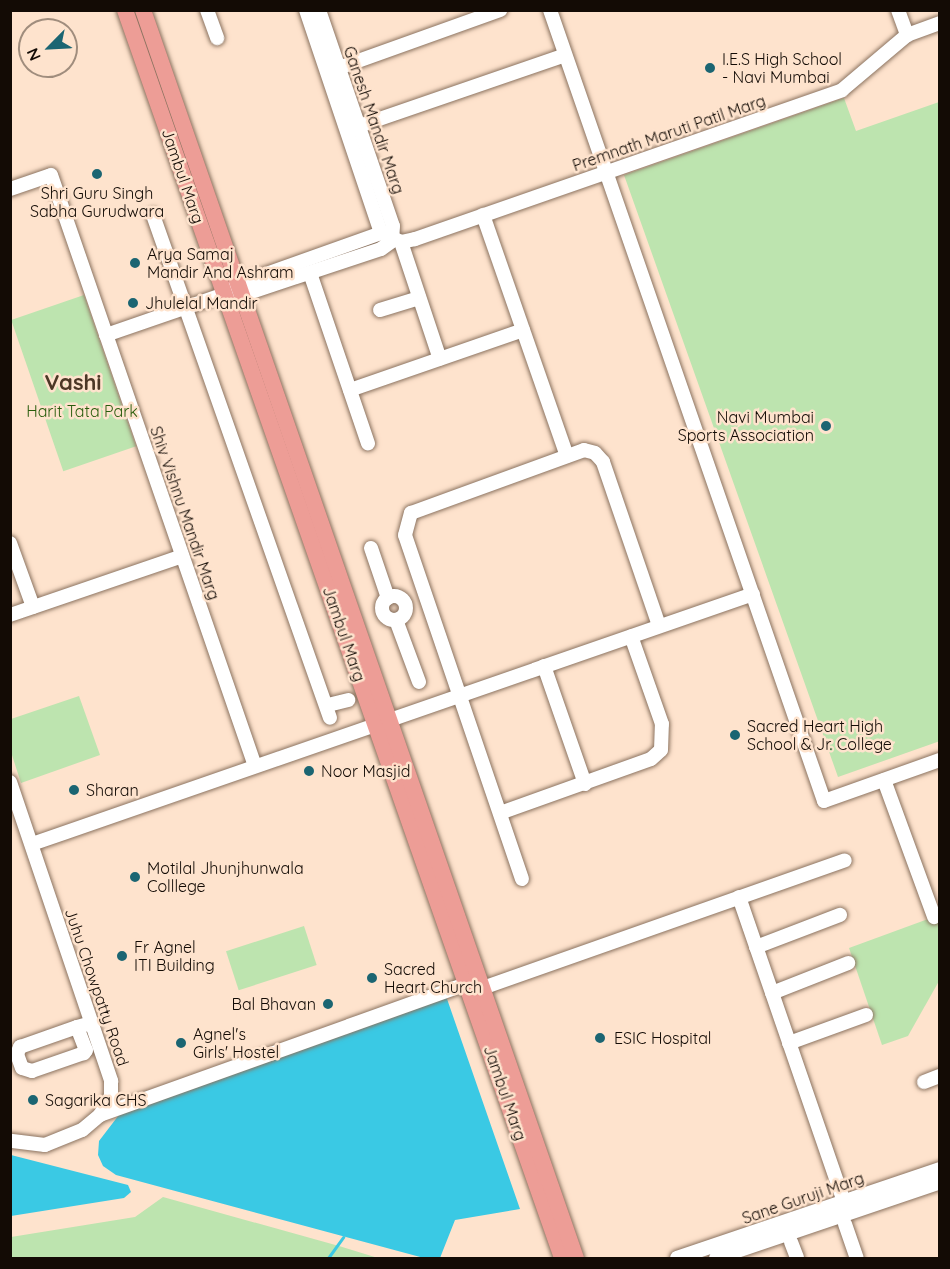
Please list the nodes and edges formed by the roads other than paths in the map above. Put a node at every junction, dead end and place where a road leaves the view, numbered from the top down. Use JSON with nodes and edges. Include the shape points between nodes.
{"nodes":[{"id":1,"x":125,"y":10,"type":"edge"},
{"id":2,"x":143,"y":10,"type":"edge"},
{"id":3,"x":207,"y":10,"type":"edge"},
{"id":4,"x":501,"y":10,"type":"edge"},
{"id":5,"x":550,"y":10,"type":"edge"},
{"id":6,"x":898,"y":10,"type":"edge"},
{"id":7,"x":316,"y":13,"type":"edge"},
{"id":8,"x":939,"y":23,"type":"edge"},
{"id":9,"x":907,"y":35,"type":"junction"},
{"id":10,"x":217,"y":38,"type":"dead end"},
{"id":11,"x":566,"y":55,"type":"junction"},
{"id":12,"x":333,"y":70,"type":"junction"},
{"id":13,"x":352,"y":119,"type":"junction"},
{"id":14,"x":606,"y":172,"type":"junction"},
{"id":15,"x":10,"y":189,"type":"edge"},
{"id":16,"x":153,"y":215,"type":"dead end"},
{"id":17,"x":483,"y":215,"type":"junction"},
{"id":18,"x":391,"y":239,"type":"junction"},
{"id":19,"x":310,"y":273,"type":"junction"},
{"id":20,"x":240,"y":289,"type":"junction"},
{"id":21,"x":225,"y":294,"type":"junction"},
{"id":22,"x":419,"y":297,"type":"junction"},
{"id":23,"x":185,"y":308,"type":"junction"},
{"id":24,"x":380,"y":310,"type":"dead end"},
{"id":25,"x":523,"y":330,"type":"junction"},
{"id":26,"x":106,"y":335,"type":"junction"},
{"id":27,"x":440,"y":359,"type":"junction"},
{"id":28,"x":350,"y":390,"type":"junction"},
{"id":29,"x":368,"y":443,"type":"dead end"},
{"id":30,"x":567,"y":456,"type":"junction"},
{"id":31,"x":10,"y":543,"type":"edge"},
{"id":32,"x":371,"y":548,"type":"dead end"},
{"id":33,"x":182,"y":556,"type":"junction"},
{"id":34,"x":753,"y":594,"type":"junction"},
{"id":35,"x":426,"y":597,"type":"junction"},
{"id":36,"x":388,"y":598,"type":"junction"},
{"id":37,"x":405,"y":605,"type":"junction"},
{"id":38,"x":33,"y":608,"type":"junction"},
{"id":39,"x":10,"y":615,"type":"edge"},
{"id":40,"x":396,"y":620,"type":"junction"},
{"id":41,"x":659,"y":626,"type":"junction"},
{"id":42,"x":631,"y":636,"type":"junction"},
{"id":43,"x":544,"y":666,"type":"junction"},
{"id":44,"x":419,"y":682,"type":"dead end"},
{"id":45,"x":460,"y":696,"type":"junction"},
{"id":46,"x":348,"y":700,"type":"dead end"},
{"id":47,"x":382,"y":722,"type":"junction"},
{"id":48,"x":939,"y":760,"type":"edge"},
{"id":49,"x":255,"y":766,"type":"junction"},
{"id":50,"x":884,"y":780,"type":"junction"},
{"id":51,"x":10,"y":782,"type":"edge"},
{"id":52,"x":585,"y":784,"type":"junction"},
{"id":53,"x":500,"y":813,"type":"junction"},
{"id":54,"x":32,"y":844,"type":"junction"},
{"id":55,"x":845,"y":860,"type":"dead end"},
{"id":56,"x":522,"y":879,"type":"dead end"},
{"id":57,"x":739,"y":897,"type":"junction"},
{"id":58,"x":840,"y":915,"type":"dead end"},
{"id":59,"x":934,"y":917,"type":"dead end"},
{"id":60,"x":756,"y":947,"type":"junction"},
{"id":61,"x":848,"y":963,"type":"dead end"},
{"id":62,"x":473,"y":988,"type":"junction"},
{"id":63,"x":772,"y":993,"type":"junction"},
{"id":64,"x":866,"y":1015,"type":"dead end"},
{"id":65,"x":92,"y":1023,"type":"junction"},
{"id":66,"x":77,"y":1027,"type":"junction"},
{"id":67,"x":789,"y":1043,"type":"junction"},
{"id":68,"x":939,"y":1076,"type":"edge"},
{"id":69,"x":924,"y":1082,"type":"dead end"},
{"id":70,"x":100,"y":1115,"type":"junction"},
{"id":71,"x":10,"y":1141,"type":"edge"},
{"id":72,"x":939,"y":1169,"type":"edge"},
{"id":73,"x":939,"y":1182,"type":"edge"},
{"id":74,"x":846,"y":1213,"type":"junction"},
{"id":75,"x":791,"y":1242,"type":"dead end"},
{"id":76,"x":562,"y":1258,"type":"edge"},
{"id":77,"x":576,"y":1258,"type":"edge"},
{"id":78,"x":677,"y":1258,"type":"edge"},
{"id":79,"x":716,"y":1258,"type":"edge"},
{"id":80,"x":797,"y":1258,"type":"edge"},
{"id":81,"x":857,"y":1258,"type":"edge"}],
"edges":[{"from":1,"to":21,"type":"main road","name":"Jambul Marg"},
{"from":2,"to":20,"type":"main road","name":"Jambul Marg"},
{"from":3,"to":10,"type":"street"},
{"from":4,"to":12,"type":"street"},
{"from":5,"to":11,"type":"street"},
{"from":6,"to":9,"type":"street"},
{"from":7,"to":12,"type":"street","name":"Ganesh Mandir Marg"},
{"from":8,"to":9,"type":"street","name":"Premnath Maruti Patil Marg"},
{"from":9,"to":14,"type":"street","name":"Premnath Maruti Patil Marg","via":[[842,90]]},
{"from":11,"to":13,"type":"street"},
{"from":11,"to":14,"type":"street"},
{"from":12,"to":13,"type":"street","name":"Ganesh Mandir Marg"},
{"from":13,"to":18,"type":"street","name":"Ganesh Mandir Marg","via":[[393,226]]},
{"from":14,"to":17,"type":"street","name":"Premnath Maruti Patil Marg"},
{"from":14,"to":34,"type":"street"},
{"from":15,"to":26,"type":"street","name":"Shiv Vishnu Mandir Marg","via":[[51,175]]},
{"from":16,"to":23,"type":"street"},
{"from":17,"to":18,"type":"street","name":"Premnath Maruti Patil Marg"},
{"from":17,"to":25,"type":"street"},
{"from":18,"to":19,"type":"street","name":"Premnath Maruti Patil Marg","via":[[381,249]]},
{"from":18,"to":20,"type":"street","name":"Premnath Maruti Patil Marg"},
{"from":18,"to":22,"type":"street","name":"Ganesh Mandir Marg"},
{"from":19,"to":20,"type":"street","name":"Premnath Maruti Patil Marg"},
{"from":19,"to":28,"type":"street"},
{"from":20,"to":21,"type":"street","name":"Premnath Maruti Patil Marg"},
{"from":20,"to":47,"type":"main road","name":"Jambul Marg"},
{"from":21,"to":23,"type":"street","name":"Premnath Maruti Patil Marg"},
{"from":21,"to":47,"type":"main road","name":"Jambul Marg"},
{"from":22,"to":24,"type":"street"},
{"from":22,"to":27,"type":"street","name":"Ganesh Mandir Marg"},
{"from":23,"to":26,"type":"street","name":"Premnath Maruti Patil Marg"},
{"from":23,"to":46,"type":"street","via":[[329,712]]},
{"from":25,"to":27,"type":"street"},
{"from":25,"to":30,"type":"street"},
{"from":26,"to":33,"type":"street","name":"Shiv Vishnu Mandir Marg"},
{"from":27,"to":28,"type":"street"},
{"from":28,"to":29,"type":"street"},
{"from":30,"to":35,"type":"street","via":[[411,513],[405,535]]},
{"from":30,"to":41,"type":"street","via":[[584,450],[595,453],[603,462]]},
{"from":31,"to":38,"type":"street"},
{"from":32,"to":36,"type":"street"},
{"from":33,"to":38,"type":"street"},
{"from":33,"to":49,"type":"street","name":"Shiv Vishnu Mandir Marg"},
{"from":34,"to":41,"type":"street"},
{"from":34,"to":50,"type":"street","via":[[824,801]]},
{"from":35,"to":37,"type":"street"},
{"from":35,"to":45,"type":"street"},
{"from":36,"to":37,"type":"street","via":[[398,597]]},
{"from":36,"to":40,"type":"street","via":[[376,615]]},
{"from":37,"to":40,"type":"street","via":[[404,614]]},
{"from":38,"to":39,"type":"street"},
{"from":40,"to":44,"type":"street"},
{"from":41,"to":42,"type":"street"},
{"from":42,"to":43,"type":"street"},
{"from":42,"to":52,"type":"street","via":[[662,724],[661,750],[651,759]]},
{"from":43,"to":45,"type":"street"},
{"from":43,"to":52,"type":"street"},
{"from":45,"to":47,"type":"street"},
{"from":45,"to":53,"type":"street"},
{"from":47,"to":49,"type":"street"},
{"from":47,"to":62,"type":"main road","name":"Jambul Marg"},
{"from":48,"to":50,"type":"street"},
{"from":49,"to":54,"type":"street"},
{"from":50,"to":59,"type":"street"},
{"from":51,"to":54,"type":"street","name":"Juhu Chowpatty Road"},
{"from":52,"to":53,"type":"street"},
{"from":53,"to":56,"type":"street"},
{"from":54,"to":65,"type":"street","name":"Juhu Chowpatty Road"},
{"from":55,"to":57,"type":"street"},
{"from":57,"to":60,"type":"street"},
{"from":57,"to":62,"type":"street"},
{"from":58,"to":60,"type":"street"},
{"from":60,"to":63,"type":"street"},
{"from":61,"to":63,"type":"street"},
{"from":62,"to":70,"type":"street"},
{"from":62,"to":76,"type":"main road","name":"Jambul Marg"},
{"from":62,"to":77,"type":"main road","name":"Jambul Marg"},
{"from":63,"to":67,"type":"street"},
{"from":64,"to":67,"type":"street"},
{"from":65,"to":66,"type":"street"},
{"from":65,"to":70,"type":"street","name":"Juhu Chowpatty Road","via":[[111,1081],[111,1096]]},
{"from":66,"to":66,"type":"street","via":[[20,1047],[17,1053],[22,1068],[32,1071],[80,1056],[86,1050]]},
{"from":67,"to":74,"type":"street"},
{"from":68,"to":69,"type":"street"},
{"from":70,"to":71,"type":"street","via":[[62,1141]]},
{"from":72,"to":74,"type":"street","name":"Sane Guruji Marg"},
{"from":73,"to":74,"type":"street","name":"Sane Guruji Marg"},
{"from":74,"to":78,"type":"street","name":"Sane Guruji Marg"},
{"from":74,"to":79,"type":"street","name":"Sane Guruji Marg"},
{"from":74,"to":81,"type":"street"},
{"from":75,"to":80,"type":"street"}]}
